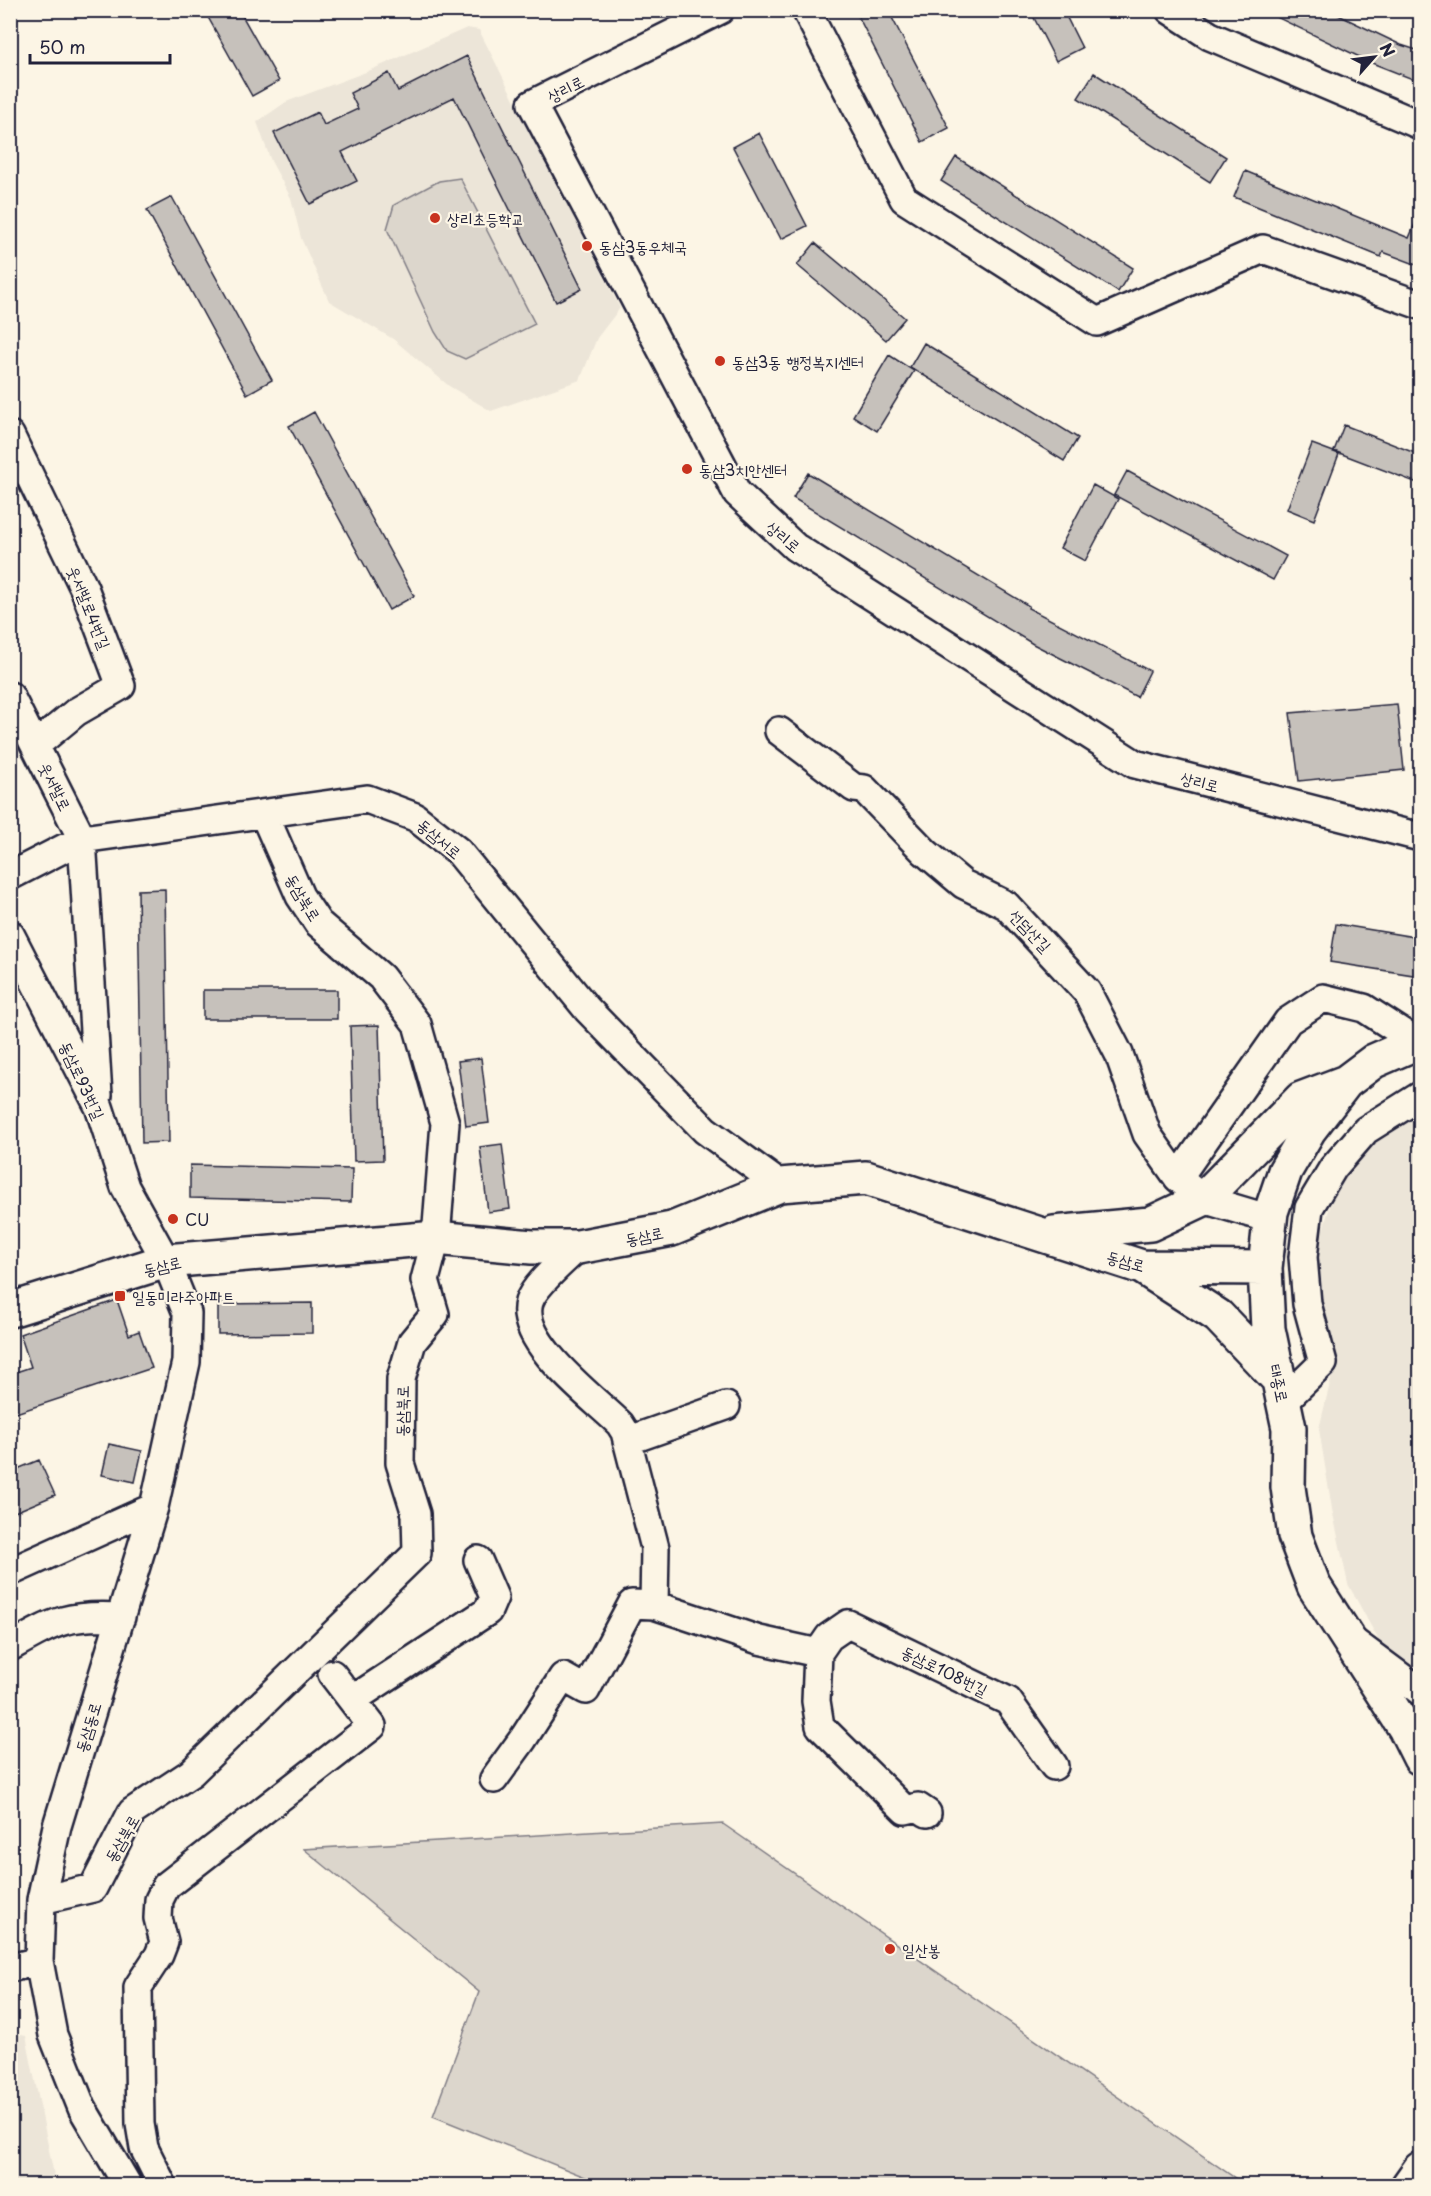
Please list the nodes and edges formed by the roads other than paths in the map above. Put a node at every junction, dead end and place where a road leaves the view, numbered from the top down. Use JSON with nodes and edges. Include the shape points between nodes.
{"nodes":[{"id":1,"x":720,"y":10,"type":"edge"},
{"id":2,"x":806,"y":10,"type":"edge"},
{"id":3,"x":1170,"y":10,"type":"edge"},
{"id":4,"x":1420,"y":125,"type":"edge"},
{"id":5,"x":1420,"y":305,"type":"edge"},
{"id":6,"x":10,"y":435,"type":"edge"},
{"id":7,"x":21,"y":481,"type":"edge"},
{"id":8,"x":10,"y":696,"type":"edge"},
{"id":9,"x":780,"y":731,"type":"dead end"},
{"id":10,"x":25,"y":741,"type":"edge"},
{"id":11,"x":264,"y":814,"type":"junction"},
{"id":12,"x":1420,"y":837,"type":"edge"},
{"id":13,"x":82,"y":839,"type":"junction"},
{"id":14,"x":10,"y":876,"type":"edge"},
{"id":15,"x":10,"y":934,"type":"edge"},
{"id":16,"x":1418,"y":1041,"type":"edge"},
{"id":17,"x":1346,"y":1082,"type":"junction"},
{"id":18,"x":1420,"y":1096,"type":"edge"},
{"id":19,"x":99,"y":1107,"type":"junction"},
{"id":20,"x":1178,"y":1178,"type":"junction"},
{"id":21,"x":780,"y":1185,"type":"junction"},
{"id":22,"x":1203,"y":1199,"type":"junction"},
{"id":23,"x":1270,"y":1219,"type":"junction"},
{"id":24,"x":1042,"y":1234,"type":"junction"},
{"id":25,"x":436,"y":1238,"type":"junction"},
{"id":26,"x":578,"y":1247,"type":"junction"},
{"id":27,"x":166,"y":1261,"type":"junction"},
{"id":28,"x":1142,"y":1267,"type":"junction"},
{"id":29,"x":1265,"y":1268,"type":"junction"},
{"id":30,"x":10,"y":1310,"type":"edge"},
{"id":31,"x":1282,"y":1391,"type":"junction"},
{"id":32,"x":726,"y":1406,"type":"dead end"},
{"id":33,"x":627,"y":1442,"type":"junction"},
{"id":34,"x":154,"y":1508,"type":"junction"},
{"id":35,"x":478,"y":1560,"type":"dead end"},
{"id":36,"x":10,"y":1572,"type":"edge"},
{"id":37,"x":654,"y":1605,"type":"junction"},
{"id":38,"x":121,"y":1617,"type":"junction"},
{"id":39,"x":1344,"y":1635,"type":"junction"},
{"id":40,"x":10,"y":1647,"type":"edge"},
{"id":41,"x":818,"y":1653,"type":"junction"},
{"id":42,"x":332,"y":1674,"type":"dead end"},
{"id":43,"x":1420,"y":1691,"type":"edge"},
{"id":44,"x":352,"y":1700,"type":"junction"},
{"id":45,"x":1413,"y":1724,"type":"edge"},
{"id":46,"x":1420,"y":1758,"type":"edge"},
{"id":47,"x":1054,"y":1766,"type":"dead end"},
{"id":48,"x":494,"y":1779,"type":"dead end"},
{"id":49,"x":927,"y":1813,"type":"dead end"},
{"id":50,"x":41,"y":1900,"type":"junction"},
{"id":51,"x":39,"y":1961,"type":"junction"},
{"id":52,"x":10,"y":1968,"type":"edge"},
{"id":53,"x":1420,"y":2169,"type":"edge"},
{"id":54,"x":128,"y":2186,"type":"edge"},
{"id":55,"x":163,"y":2186,"type":"edge"},
{"id":56,"x":1408,"y":2186,"type":"edge"}],
"edges":[{"from":1,"to":12,"type":"street","name":"상리로","via":[[532,104],[737,493],[795,547],[1135,765]]},
{"from":2,"to":5,"type":"street","via":[[903,199],[1097,322],[1263,249]]},
{"from":3,"to":4,"type":"street","via":[[1209,36]]},
{"from":6,"to":7,"type":"street","name":"웃서발로4번길"},
{"from":7,"to":10,"type":"street","name":"웃서발로4번길","via":[[84,588],[122,686]]},
{"from":8,"to":10,"type":"street","name":"웃서발로"},
{"from":9,"to":20,"type":"street","name":"선덤산길","via":[[854,788],[864,789],[925,852],[963,884],[1006,905],[1057,957],[1087,992],[1119,1054],[1147,1134]]},
{"from":10,"to":13,"type":"street","name":"웃서발로"},
{"from":11,"to":13,"type":"street","name":"동삼서로"},
{"from":11,"to":21,"type":"street","name":"동삼서로","via":[[367,799],[415,817],[458,851],[587,1009],[705,1130]]},
{"from":11,"to":25,"type":"street","name":"동삼북로","via":[[300,896],[318,923],[381,977],[417,1024],[445,1123]]},
{"from":13,"to":14,"type":"street","name":"동삼서로"},
{"from":13,"to":19,"type":"street"},
{"from":15,"to":19,"type":"street","name":"동삼로93번길"},
{"from":16,"to":17,"type":"main road","name":"태종로","via":[[1374,1061]]},
{"from":16,"to":20,"type":"street","via":[[1364,1008],[1323,998],[1288,1021]]},
{"from":17,"to":22,"type":"main road","via":[[1301,1099]]},
{"from":17,"to":23,"type":"main road","name":"태종로","via":[[1308,1130],[1285,1171]]},
{"from":18,"to":31,"type":"street","via":[[1366,1130],[1333,1168],[1309,1208],[1303,1257],[1307,1304],[1323,1363]]},
{"from":19,"to":27,"type":"street","name":"동삼로93번길","via":[[124,1188]]},
{"from":20,"to":22,"type":"street","name":"선덤산길"},
{"from":21,"to":24,"type":"main road","name":"동삼로","via":[[866,1178]]},
{"from":21,"to":26,"type":"main road","name":"동삼로","via":[[672,1229]]},
{"from":22,"to":23,"type":"street"},
{"from":22,"to":24,"type":"main road","via":[[1150,1224]]},
{"from":23,"to":29,"type":"main road","name":"태종로"},
{"from":24,"to":28,"type":"main road","name":"동삼로"},
{"from":25,"to":26,"type":"main road","name":"동삼로"},
{"from":25,"to":27,"type":"main road","name":"동삼로"},
{"from":25,"to":50,"type":"street","name":"동삼북로","via":[[425,1280],[435,1314],[412,1342],[400,1379],[400,1464],[416,1514],[417,1554],[191,1773],[132,1812],[93,1888]]},
{"from":26,"to":33,"type":"street","via":[[533,1293],[528,1303],[530,1326],[544,1352],[620,1424]]},
{"from":27,"to":30,"type":"main road","name":"동삼로"},
{"from":27,"to":34,"type":"street","name":"동삼동로","via":[[187,1313],[186,1362]]},
{"from":28,"to":29,"type":"main road","name":"동삼로"},
{"from":28,"to":31,"type":"main road","via":[[1218,1316]]},
{"from":29,"to":31,"type":"main road","name":"태종로","via":[[1268,1329]]},
{"from":31,"to":39,"type":"main road","name":"태종로","via":[[1289,1428],[1288,1487],[1295,1536],[1314,1586]]},
{"from":32,"to":33,"type":"street"},
{"from":33,"to":37,"type":"street","via":[[655,1548]]},
{"from":34,"to":36,"type":"street"},
{"from":34,"to":38,"type":"street","name":"동삼동로"},
{"from":35,"to":44,"type":"street","via":[[494,1597],[488,1611]]},
{"from":37,"to":41,"type":"street","via":[[759,1640]]},
{"from":37,"to":48,"type":"street","via":[[632,1604],[586,1690],[563,1677]]},
{"from":38,"to":40,"type":"street","via":[[87,1615],[59,1620]]},
{"from":38,"to":50,"type":"street","name":"동삼동로","via":[[57,1826]]},
{"from":39,"to":43,"type":"street"},
{"from":39,"to":45,"type":"main road","name":"태종로"},
{"from":41,"to":47,"type":"street","name":"동삼로108번길","via":[[829,1637],[848,1624],[1008,1701]]},
{"from":41,"to":49,"type":"street","via":[[816,1701],[820,1726],[905,1810],[918,1807]]},
{"from":42,"to":44,"type":"street"},
{"from":44,"to":55,"type":"street","via":[[372,1726],[166,1886],[159,1900],[158,1918],[164,1942],[138,1987],[140,2124],[144,2148]]},
{"from":45,"to":46,"type":"main road","name":"태종로"},
{"from":50,"to":51,"type":"street","name":"동삼동로"},
{"from":51,"to":52,"type":"street"},
{"from":51,"to":54,"type":"street","name":"동삼동로","via":[[53,2035],[82,2108]]},
{"from":53,"to":56,"type":"main road"}]}
